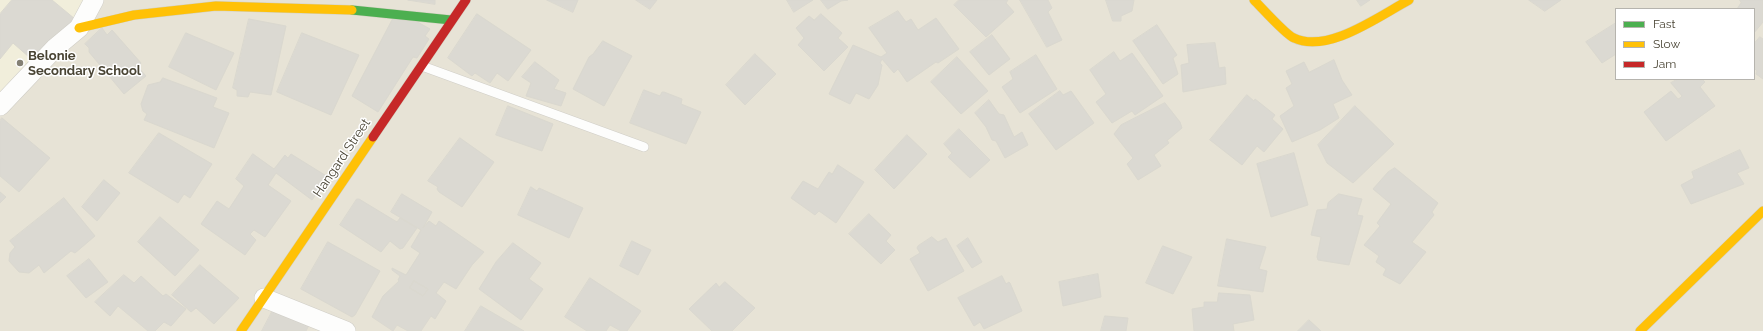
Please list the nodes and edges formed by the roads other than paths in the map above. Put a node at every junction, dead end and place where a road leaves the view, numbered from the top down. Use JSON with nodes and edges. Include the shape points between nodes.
{"nodes":[{"id":1,"x":94,"y":0,"type":"edge"},
{"id":2,"x":466,"y":0,"type":"edge"},
{"id":3,"x":1254,"y":0,"type":"edge"},
{"id":4,"x":1409,"y":0,"type":"edge"},
{"id":5,"x":338,"y":5,"type":"edge"},
{"id":6,"x":452,"y":20,"type":"junction"},
{"id":7,"x":79,"y":28,"type":"junction"},
{"id":8,"x":421,"y":65,"type":"junction"},
{"id":9,"x":0,"y":106,"type":"edge"},
{"id":10,"x":644,"y":147,"type":"dead end"},
{"id":11,"x":1763,"y":211,"type":"edge"},
{"id":12,"x":264,"y":298,"type":"junction"},
{"id":13,"x":241,"y":331,"type":"edge"},
{"id":14,"x":346,"y":331,"type":"edge"},
{"id":15,"x":1640,"y":331,"type":"edge"}],
"edges":[{"from":1,"to":7,"type":"street"},
{"from":2,"to":6,"type":"street","name":"Hangard Street"},
{"from":3,"to":4,"type":"street","via":[[1293,38],[1314,43],[1341,37]]},
{"from":5,"to":6,"type":"street"},
{"from":5,"to":7,"type":"street","via":[[216,6],[134,15]]},
{"from":6,"to":8,"type":"street","name":"Hangard Street"},
{"from":7,"to":9,"type":"street","via":[[55,48]]},
{"from":8,"to":10,"type":"lane"},
{"from":8,"to":12,"type":"street","name":"Hangard Street"},
{"from":11,"to":15,"type":"street"},
{"from":12,"to":13,"type":"street","name":"Hangard Street"},
{"from":12,"to":14,"type":"street"}]}
